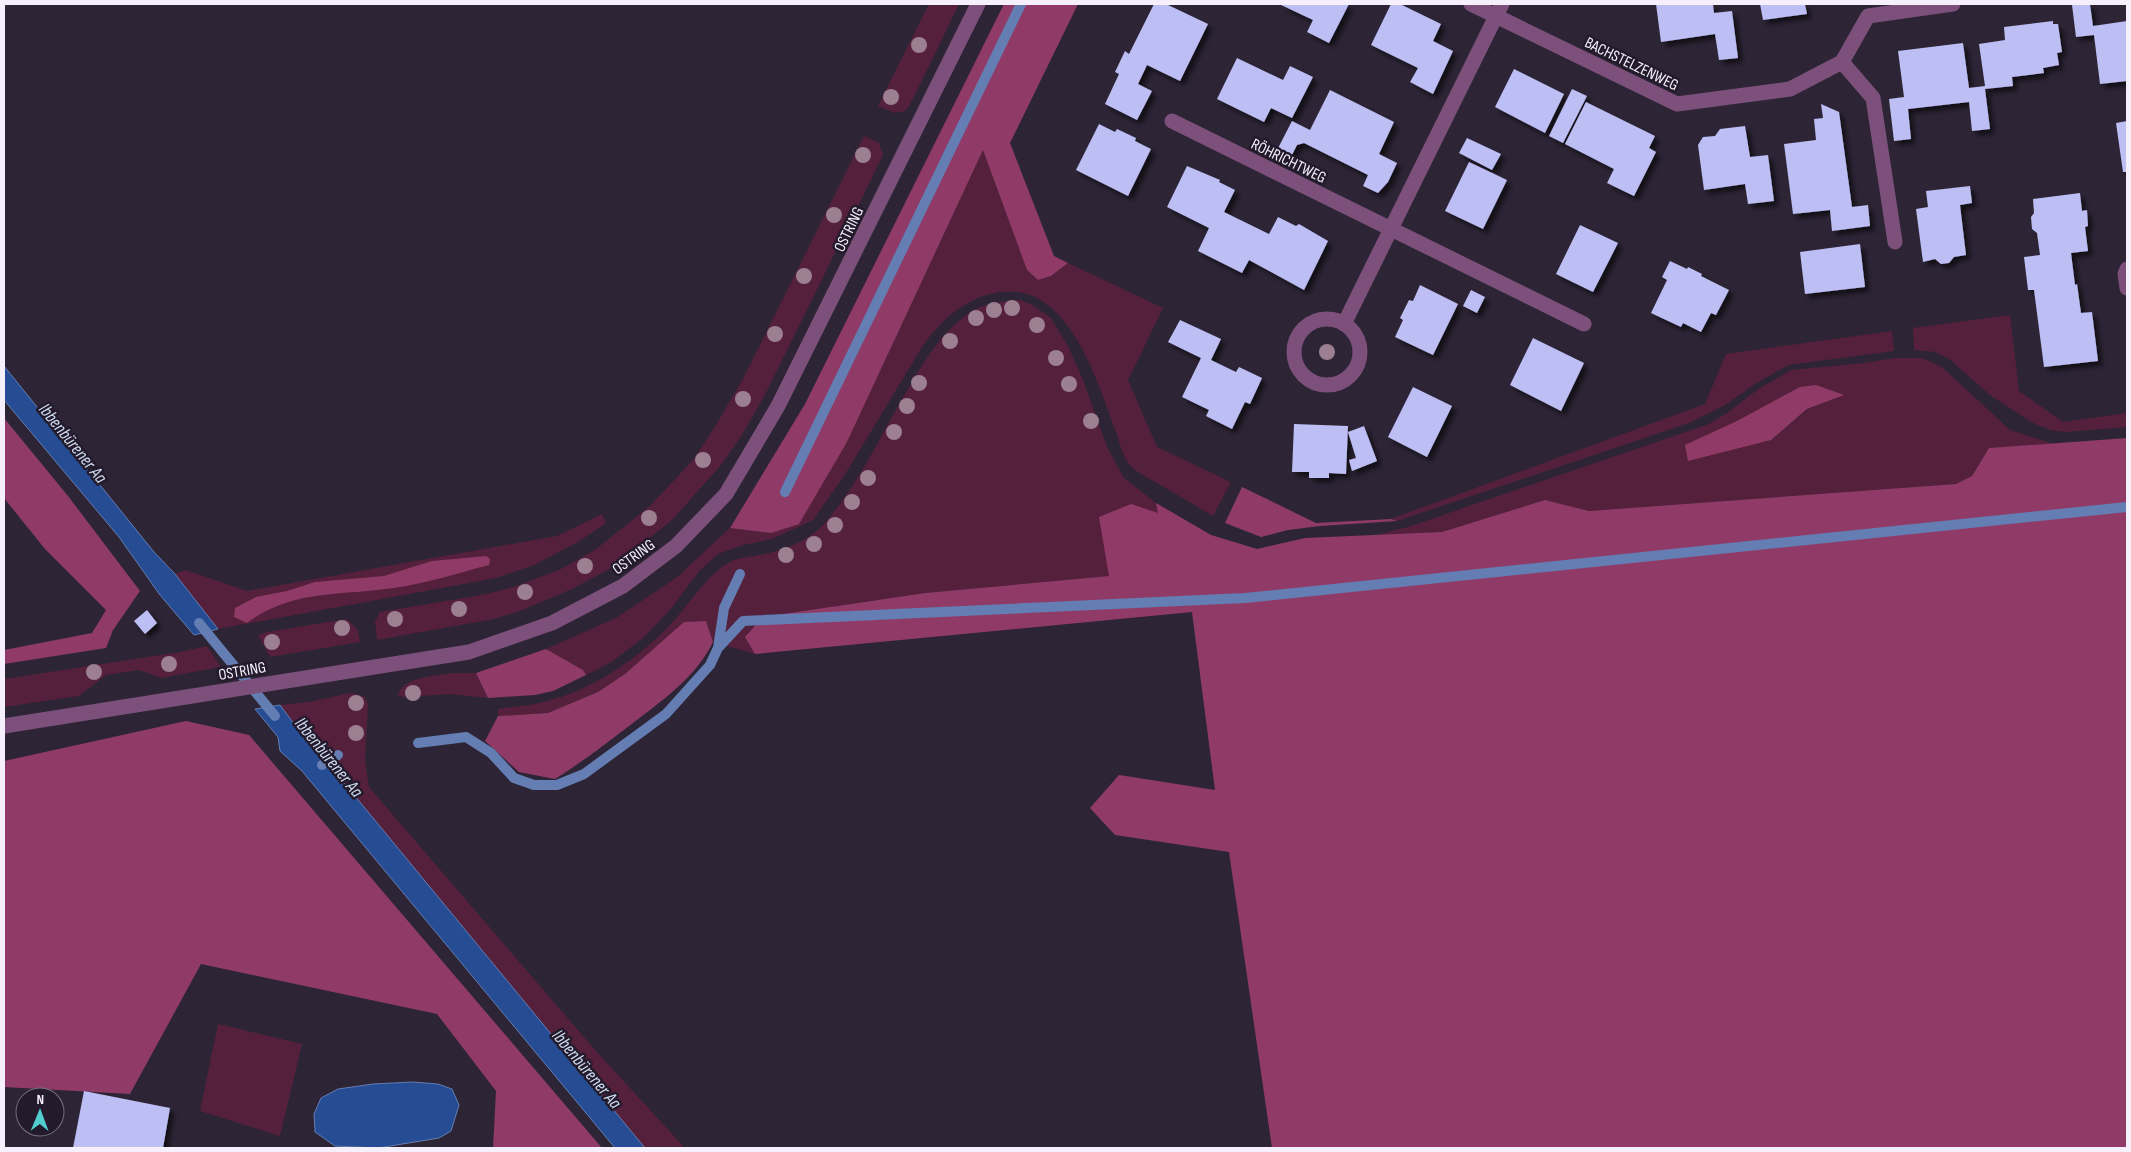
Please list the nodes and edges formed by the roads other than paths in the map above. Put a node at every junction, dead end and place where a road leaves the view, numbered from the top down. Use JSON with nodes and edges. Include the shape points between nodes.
{"nodes":[{"id":1,"x":978,"y":4,"type":"edge"},
{"id":2,"x":1471,"y":4,"type":"edge"},
{"id":3,"x":1953,"y":4,"type":"edge"},
{"id":4,"x":1499,"y":10,"type":"edge"},
{"id":5,"x":1842,"y":62,"type":"junction"},
{"id":6,"x":1172,"y":121,"type":"dead end"},
{"id":7,"x":1392,"y":230,"type":"junction"},
{"id":8,"x":1895,"y":242,"type":"dead end"},
{"id":9,"x":2127,"y":269,"type":"edge"},
{"id":10,"x":2127,"y":288,"type":"edge"},
{"id":11,"x":1344,"y":324,"type":"junction"},
{"id":12,"x":1584,"y":324,"type":"dead end"},
{"id":13,"x":4,"y":726,"type":"edge"}],
"edges":[{"from":1,"to":13,"type":"street","name":"OSTRING","via":[[778,406],[726,494],[676,546],[623,586],[552,623],[469,652]]},
{"from":2,"to":4,"type":"street"},
{"from":3,"to":5,"type":"street","via":[[1868,16]]},
{"from":4,"to":5,"type":"street","name":"BACHSTELZENWEG","via":[[1677,104],[1790,89]]},
{"from":4,"to":7,"type":"street"},
{"from":5,"to":8,"type":"street","via":[[1873,98]]},
{"from":6,"to":7,"type":"street","name":"RÖHRICHTWEG"},
{"from":7,"to":11,"type":"street"},
{"from":7,"to":12,"type":"street","name":"RÖHRICHTWEG"},
{"from":9,"to":10,"type":"street"},
{"from":11,"to":11,"type":"street","via":[[1359,345],[1359,361],[1354,370],[1347,378],[1328,385],[1308,379],[1296,364],[1294,353],[1299,334],[1315,321],[1335,320]]}]}
